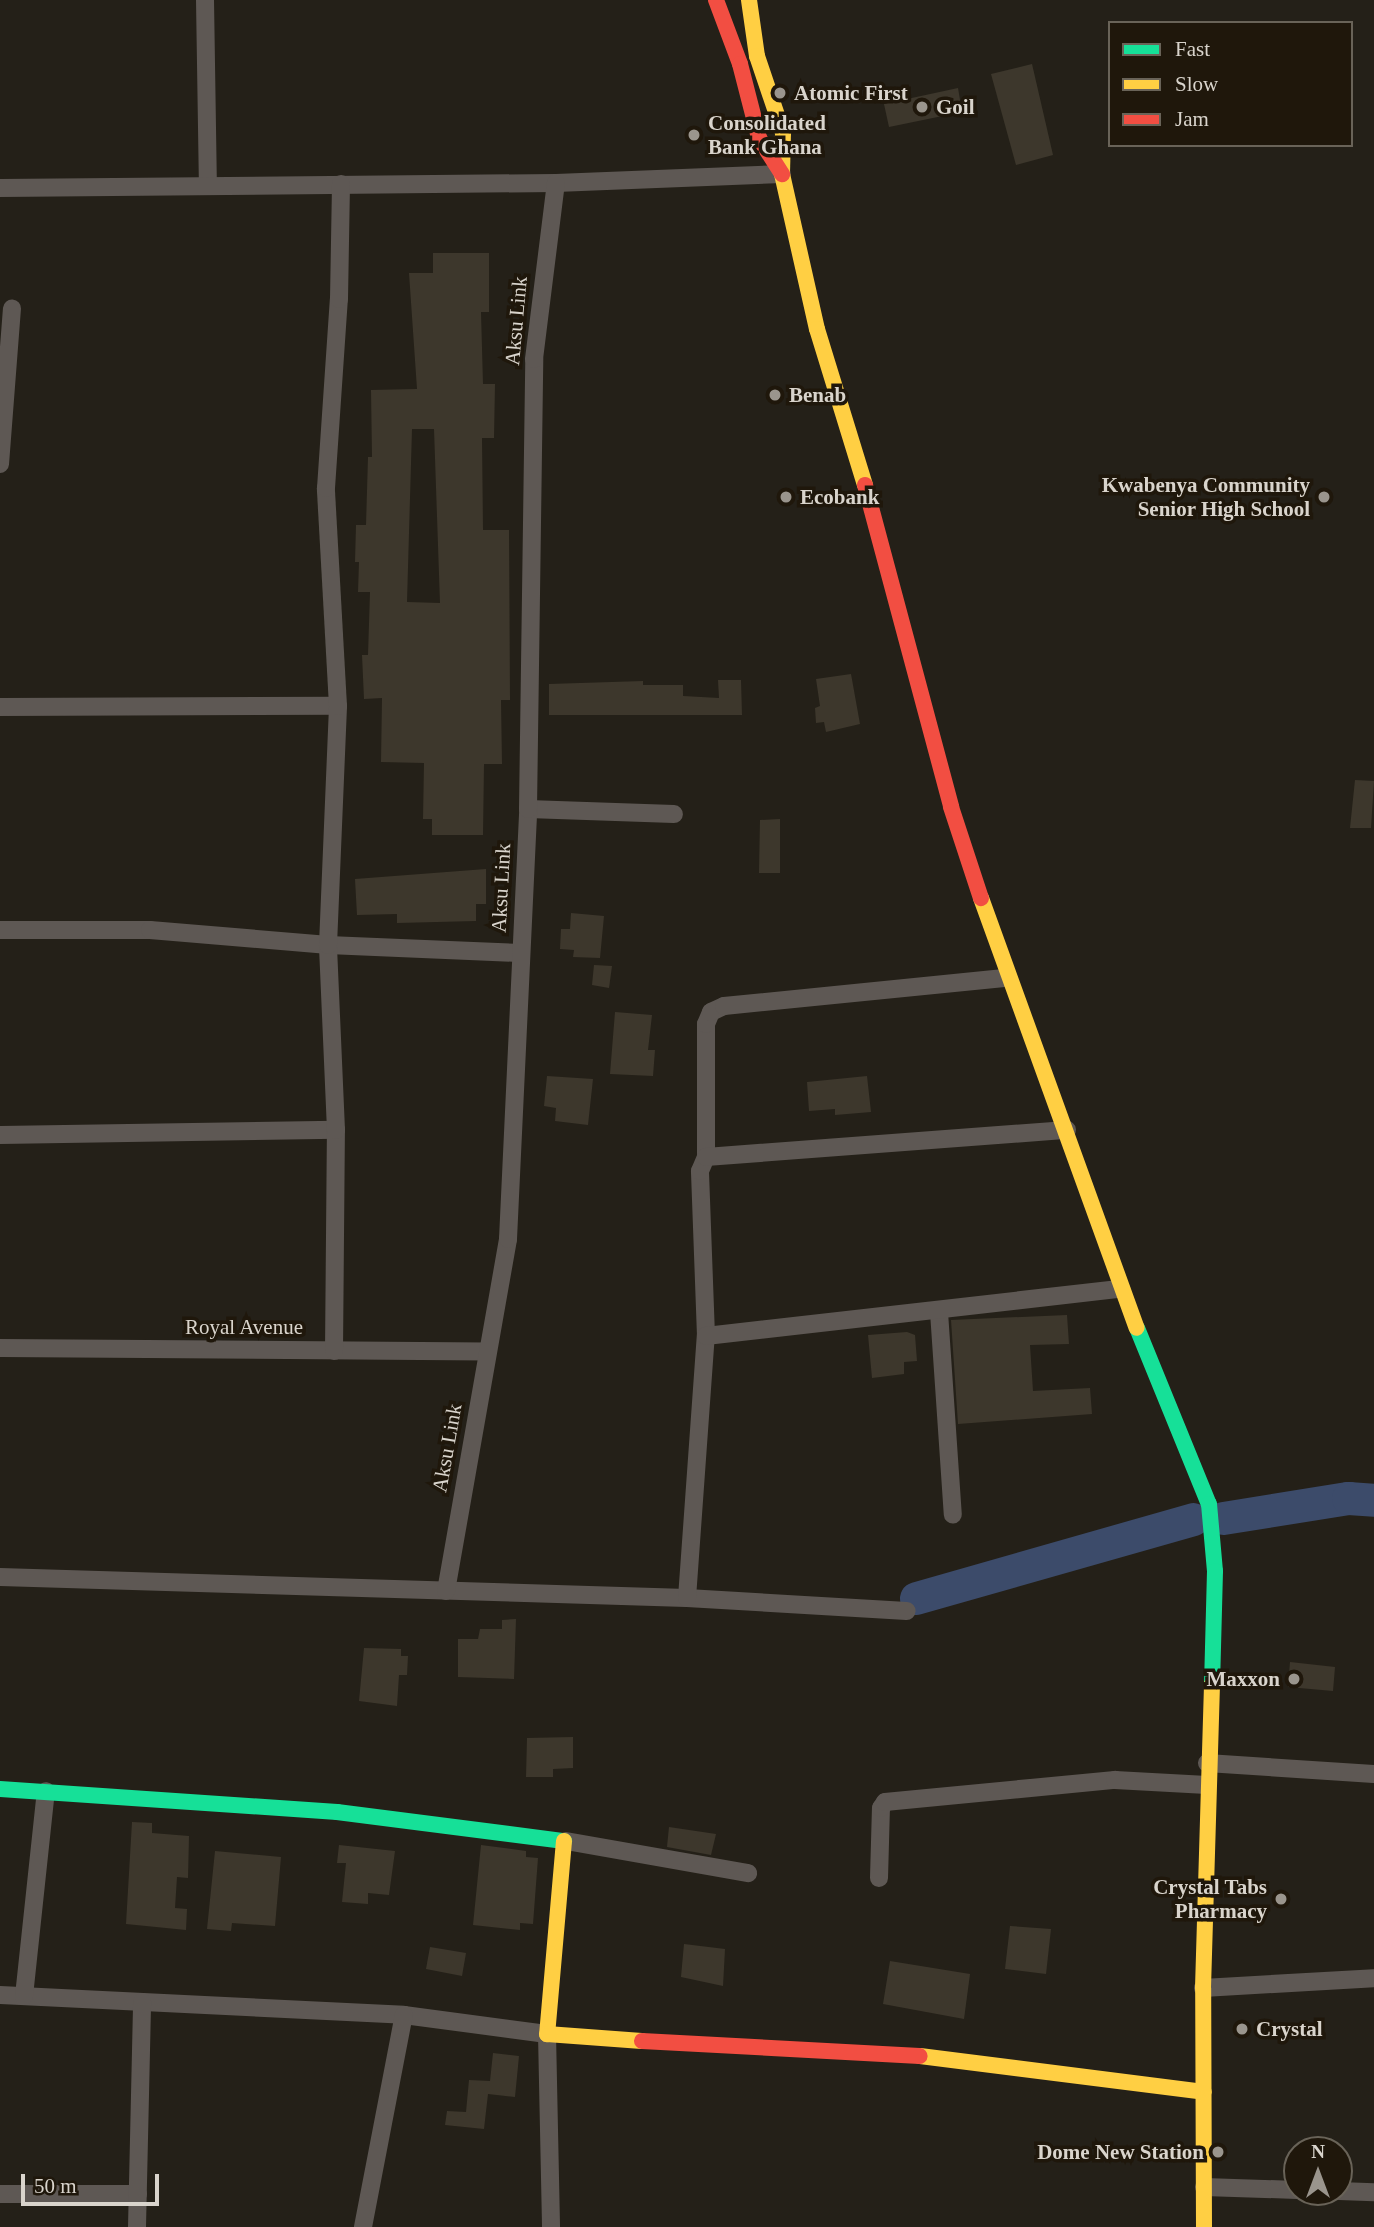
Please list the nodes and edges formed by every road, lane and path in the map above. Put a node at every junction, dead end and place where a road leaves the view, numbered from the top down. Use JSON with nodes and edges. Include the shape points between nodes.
{"nodes":[{"id":1,"x":205,"y":0,"type":"edge"},
{"id":2,"x":716,"y":0,"type":"edge"},
{"id":3,"x":748,"y":0,"type":"edge"},
{"id":4,"x":782,"y":174,"type":"junction"},
{"id":5,"x":556,"y":183,"type":"junction"},
{"id":6,"x":341,"y":184,"type":"junction"},
{"id":7,"x":208,"y":186,"type":"junction"},
{"id":8,"x":0,"y":188,"type":"edge"},
{"id":9,"x":12,"y":308,"type":"dead end"},
{"id":10,"x":0,"y":464,"type":"edge"},
{"id":11,"x":338,"y":706,"type":"junction"},
{"id":12,"x":0,"y":707,"type":"edge"},
{"id":13,"x":528,"y":809,"type":"junction"},
{"id":14,"x":674,"y":814,"type":"dead end"},
{"id":15,"x":0,"y":930,"type":"edge"},
{"id":16,"x":328,"y":946,"type":"junction"},
{"id":17,"x":520,"y":953,"type":"junction"},
{"id":18,"x":1007,"y":978,"type":"junction"},
{"id":19,"x":336,"y":1130,"type":"junction"},
{"id":20,"x":1067,"y":1130,"type":"junction"},
{"id":21,"x":0,"y":1135,"type":"edge"},
{"id":22,"x":706,"y":1157,"type":"junction"},
{"id":23,"x":1121,"y":1289,"type":"junction"},
{"id":24,"x":939,"y":1312,"type":"junction"},
{"id":25,"x":706,"y":1336,"type":"junction"},
{"id":26,"x":0,"y":1348,"type":"edge"},
{"id":27,"x":487,"y":1350,"type":"junction"},
{"id":28,"x":334,"y":1351,"type":"junction"},
{"id":29,"x":953,"y":1516,"type":"dead end"},
{"id":30,"x":0,"y":1577,"type":"edge"},
{"id":31,"x":446,"y":1591,"type":"junction"},
{"id":32,"x":687,"y":1598,"type":"junction"},
{"id":33,"x":907,"y":1611,"type":"dead end"},
{"id":34,"x":1207,"y":1763,"type":"junction"},
{"id":35,"x":1374,"y":1774,"type":"edge"},
{"id":36,"x":1207,"y":1785,"type":"junction"},
{"id":37,"x":0,"y":1789,"type":"edge"},
{"id":38,"x":46,"y":1791,"type":"junction"},
{"id":39,"x":566,"y":1841,"type":"junction"},
{"id":40,"x":748,"y":1873,"type":"dead end"},
{"id":41,"x":879,"y":1878,"type":"dead end"},
{"id":42,"x":1374,"y":1978,"type":"edge"},
{"id":43,"x":1203,"y":1988,"type":"junction"},
{"id":44,"x":0,"y":1995,"type":"edge"},
{"id":45,"x":24,"y":1996,"type":"junction"},
{"id":46,"x":142,"y":2002,"type":"junction"},
{"id":47,"x":404,"y":2015,"type":"junction"},
{"id":48,"x":547,"y":2034,"type":"junction"},
{"id":49,"x":1204,"y":2092,"type":"junction"},
{"id":50,"x":1204,"y":2187,"type":"junction"},
{"id":51,"x":1283,"y":2190,"type":"edge"},
{"id":52,"x":1353,"y":2191,"type":"edge"},
{"id":53,"x":1374,"y":2192,"type":"edge"},
{"id":54,"x":0,"y":2194,"type":"edge"},
{"id":55,"x":138,"y":2194,"type":"junction"},
{"id":56,"x":137,"y":2227,"type":"edge"},
{"id":57,"x":363,"y":2227,"type":"edge"},
{"id":58,"x":551,"y":2227,"type":"edge"},
{"id":59,"x":1204,"y":2227,"type":"edge"}],
"edges":[{"from":1,"to":7,"type":"street"},
{"from":2,"to":4,"type":"main road","via":[[740,64],[759,138]]},
{"from":3,"to":4,"type":"main road","via":[[757,56],[783,133]]},
{"from":4,"to":5,"type":"street"},
{"from":4,"to":18,"type":"main road","via":[[817,329],[860,467],[929,729]]},
{"from":5,"to":6,"type":"street"},
{"from":5,"to":13,"type":"street","name":"Aksu Link","via":[[534,359]]},
{"from":6,"to":7,"type":"street"},
{"from":6,"to":11,"type":"street","via":[[339,299],[326,488]]},
{"from":7,"to":8,"type":"street"},
{"from":9,"to":10,"type":"street"},
{"from":11,"to":12,"type":"street"},
{"from":11,"to":16,"type":"street"},
{"from":13,"to":14,"type":"street"},
{"from":13,"to":17,"type":"street","name":"Aksu Link"},
{"from":15,"to":16,"type":"street","via":[[150,930]]},
{"from":16,"to":17,"type":"street"},
{"from":16,"to":19,"type":"street"},
{"from":17,"to":27,"type":"street","name":"Aksu Link","via":[[508,1239]]},
{"from":18,"to":20,"type":"main road"},
{"from":18,"to":22,"type":"street","via":[[724,1006],[711,1012],[706,1024]]},
{"from":19,"to":21,"type":"street"},
{"from":19,"to":28,"type":"street"},
{"from":20,"to":22,"type":"street"},
{"from":20,"to":23,"type":"main road"},
{"from":22,"to":25,"type":"street","via":[[700,1171]]},
{"from":23,"to":24,"type":"street"},
{"from":23,"to":34,"type":"main road","via":[[1209,1504],[1215,1571]]},
{"from":24,"to":25,"type":"street"},
{"from":24,"to":29,"type":"street"},
{"from":25,"to":32,"type":"street"},
{"from":26,"to":28,"type":"street","name":"Royal Avenue"},
{"from":27,"to":28,"type":"street","name":"Royal Avenue"},
{"from":27,"to":31,"type":"street","name":"Aksu Link"},
{"from":30,"to":31,"type":"street"},
{"from":31,"to":32,"type":"street"},
{"from":32,"to":33,"type":"street"},
{"from":34,"to":35,"type":"street"},
{"from":34,"to":36,"type":"main road"},
{"from":36,"to":41,"type":"street","via":[[1115,1780],[885,1802],[881,1808]]},
{"from":36,"to":43,"type":"main road"},
{"from":37,"to":38,"type":"main road"},
{"from":38,"to":39,"type":"main road","via":[[337,1812]]},
{"from":38,"to":45,"type":"street"},
{"from":39,"to":40,"type":"street"},
{"from":39,"to":48,"type":"main road"},
{"from":42,"to":43,"type":"street"},
{"from":43,"to":49,"type":"main road"},
{"from":44,"to":45,"type":"street"},
{"from":45,"to":46,"type":"street"},
{"from":46,"to":47,"type":"street"},
{"from":46,"to":55,"type":"street"},
{"from":47,"to":48,"type":"street"},
{"from":47,"to":57,"type":"street"},
{"from":48,"to":49,"type":"main road","via":[[757,2050],[925,2056]]},
{"from":48,"to":58,"type":"street"},
{"from":49,"to":50,"type":"main road"},
{"from":50,"to":51,"type":"street"},
{"from":50,"to":59,"type":"main road"},
{"from":52,"to":53,"type":"street"},
{"from":54,"to":55,"type":"street"},
{"from":55,"to":56,"type":"street"}]}
